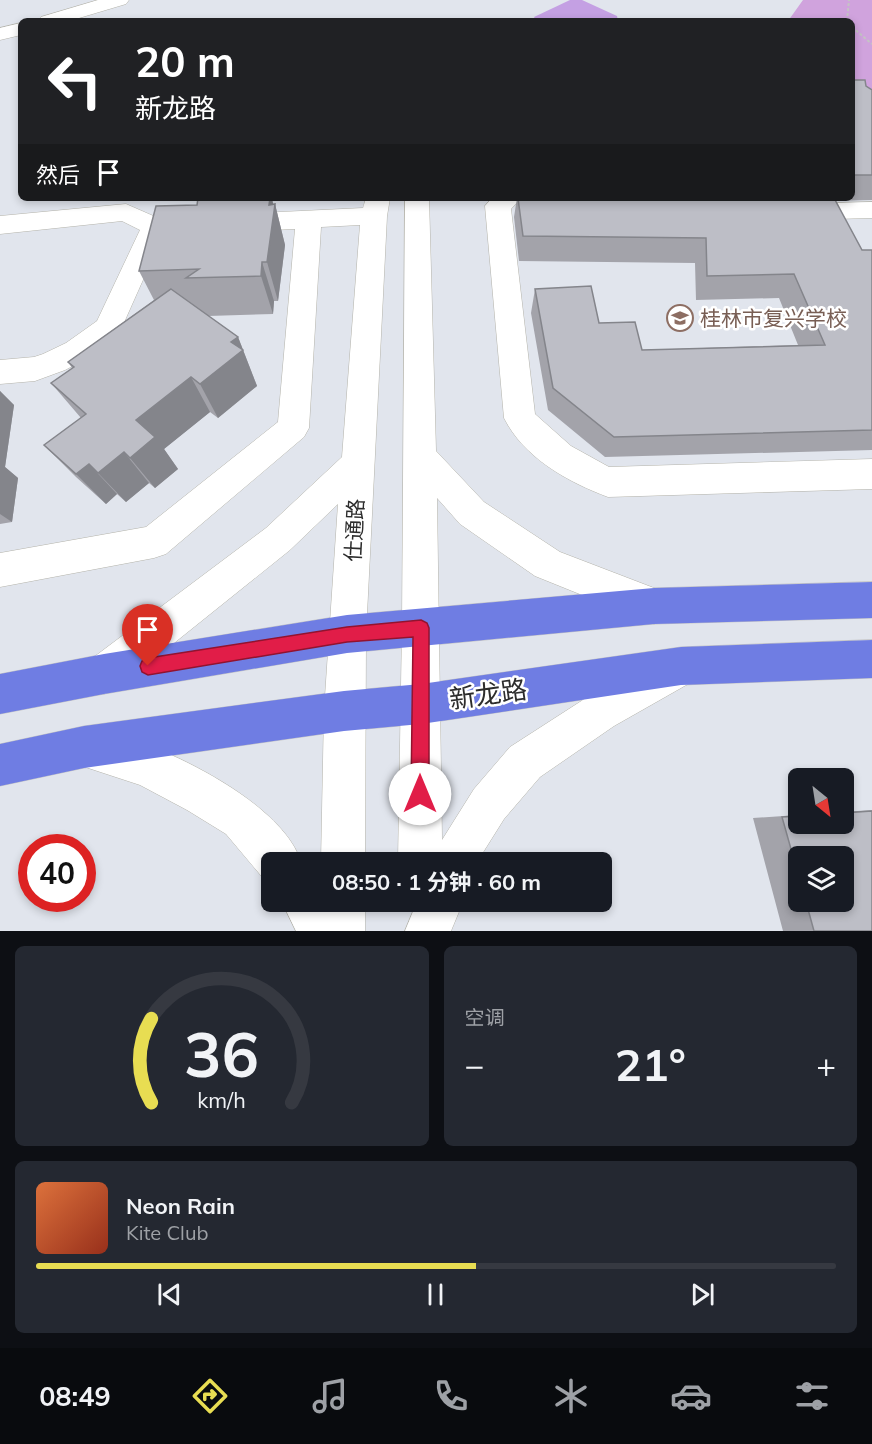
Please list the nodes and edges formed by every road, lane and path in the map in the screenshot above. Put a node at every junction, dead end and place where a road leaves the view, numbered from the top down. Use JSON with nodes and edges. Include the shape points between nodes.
{"nodes":[{"id":1,"x":118,"y":0,"type":"edge"},
{"id":2,"x":849,"y":0,"type":"edge"},
{"id":3,"x":100,"y":9,"type":"edge"},
{"id":4,"x":61,"y":18,"type":"edge"},
{"id":5,"x":847,"y":18,"type":"edge"},
{"id":6,"x":18,"y":30,"type":"edge"},
{"id":7,"x":855,"y":30,"type":"edge"},
{"id":8,"x":0,"y":34,"type":"edge"},
{"id":9,"x":872,"y":44,"type":"edge"},
{"id":10,"x":230,"y":201,"type":"edge"},
{"id":11,"x":417,"y":201,"type":"edge"},
{"id":12,"x":505,"y":201,"type":"edge"},
{"id":13,"x":377,"y":204,"type":"edge"},
{"id":14,"x":872,"y":210,"type":"edge"},
{"id":15,"x":793,"y":212,"type":"edge"},
{"id":16,"x":309,"y":220,"type":"junction"},
{"id":17,"x":0,"y":225,"type":"edge"},
{"id":18,"x":154,"y":227,"type":"junction"},
{"id":19,"x":0,"y":372,"type":"edge"},
{"id":20,"x":420,"y":457,"type":"junction"},
{"id":21,"x":358,"y":463,"type":"junction"},
{"id":22,"x":872,"y":474,"type":"edge"},
{"id":23,"x":0,"y":570,"type":"edge"},
{"id":24,"x":872,"y":600,"type":"edge"},
{"id":25,"x":654,"y":606,"type":"junction"},
{"id":26,"x":421,"y":628,"type":"junction"},
{"id":27,"x":347,"y":634,"type":"junction"},
{"id":28,"x":872,"y":659,"type":"edge"},
{"id":29,"x":681,"y":666,"type":"junction"},
{"id":30,"x":104,"y":674,"type":"junction"},
{"id":31,"x":0,"y":694,"type":"edge"},
{"id":32,"x":421,"y":704,"type":"junction"},
{"id":33,"x":344,"y":711,"type":"junction"},
{"id":34,"x":84,"y":747,"type":"junction"},
{"id":35,"x":0,"y":765,"type":"edge"},
{"id":36,"x":270,"y":852,"type":"edge"},
{"id":37,"x":342,"y":852,"type":"edge"},
{"id":38,"x":420,"y":852,"type":"edge"},
{"id":39,"x":460,"y":852,"type":"edge"},
{"id":40,"x":311,"y":912,"type":"edge"},
{"id":41,"x":342,"y":912,"type":"edge"},
{"id":42,"x":420,"y":912,"type":"edge"},
{"id":43,"x":436,"y":912,"type":"edge"},
{"id":44,"x":323,"y":931,"type":"edge"},
{"id":45,"x":342,"y":931,"type":"edge"},
{"id":46,"x":419,"y":931,"type":"edge"},
{"id":47,"x":428,"y":931,"type":"edge"}],
"edges":[{"from":1,"to":3,"type":"street"},
{"from":2,"to":5,"type":"path"},
{"from":3,"to":4,"type":"street"},
{"from":6,"to":8,"type":"street"},
{"from":7,"to":9,"type":"path"},
{"from":10,"to":13,"type":"street","via":[[236,206]]},
{"from":11,"to":20,"type":"street"},
{"from":12,"to":22,"type":"street","via":[[498,206],[522,297],[520,418],[547,445],[591,475],[616,482]]},
{"from":13,"to":16,"type":"street"},
{"from":13,"to":21,"type":"street","name":"仕通路"},
{"from":14,"to":15,"type":"street"},
{"from":16,"to":18,"type":"street"},
{"from":16,"to":23,"type":"street","via":[[293,428],[154,542]]},
{"from":17,"to":18,"type":"street","via":[[126,212]]},
{"from":18,"to":19,"type":"street","via":[[108,328],[54,362],[35,369]]},
{"from":20,"to":25,"type":"street","via":[[472,513],[548,564]]},
{"from":20,"to":26,"type":"street"},
{"from":21,"to":27,"type":"street","name":"仕通路"},
{"from":21,"to":30,"type":"street","via":[[278,539]]},
{"from":24,"to":25,"type":"main road"},
{"from":25,"to":26,"type":"main road"},
{"from":26,"to":27,"type":"main road"},
{"from":26,"to":32,"type":"street"},
{"from":27,"to":30,"type":"main road"},
{"from":27,"to":33,"type":"street","name":"仕通路"},
{"from":28,"to":29,"type":"main road","name":"新龙路"},
{"from":29,"to":32,"type":"main road","name":"新龙路"},
{"from":29,"to":39,"type":"street","via":[[600,712],[525,762],[489,804]]},
{"from":30,"to":31,"type":"main road"},
{"from":32,"to":33,"type":"main road","name":"新龙路"},
{"from":32,"to":38,"type":"street"},
{"from":33,"to":34,"type":"main road","name":"新龙路"},
{"from":33,"to":37,"type":"street","name":"仕通路"},
{"from":34,"to":35,"type":"main road","name":"新龙路"},
{"from":34,"to":36,"type":"street","via":[[148,766],[202,795],[242,819]]},
{"from":40,"to":44,"type":"street"},
{"from":41,"to":45,"type":"street"},
{"from":42,"to":46,"type":"street"},
{"from":43,"to":47,"type":"street"}]}
